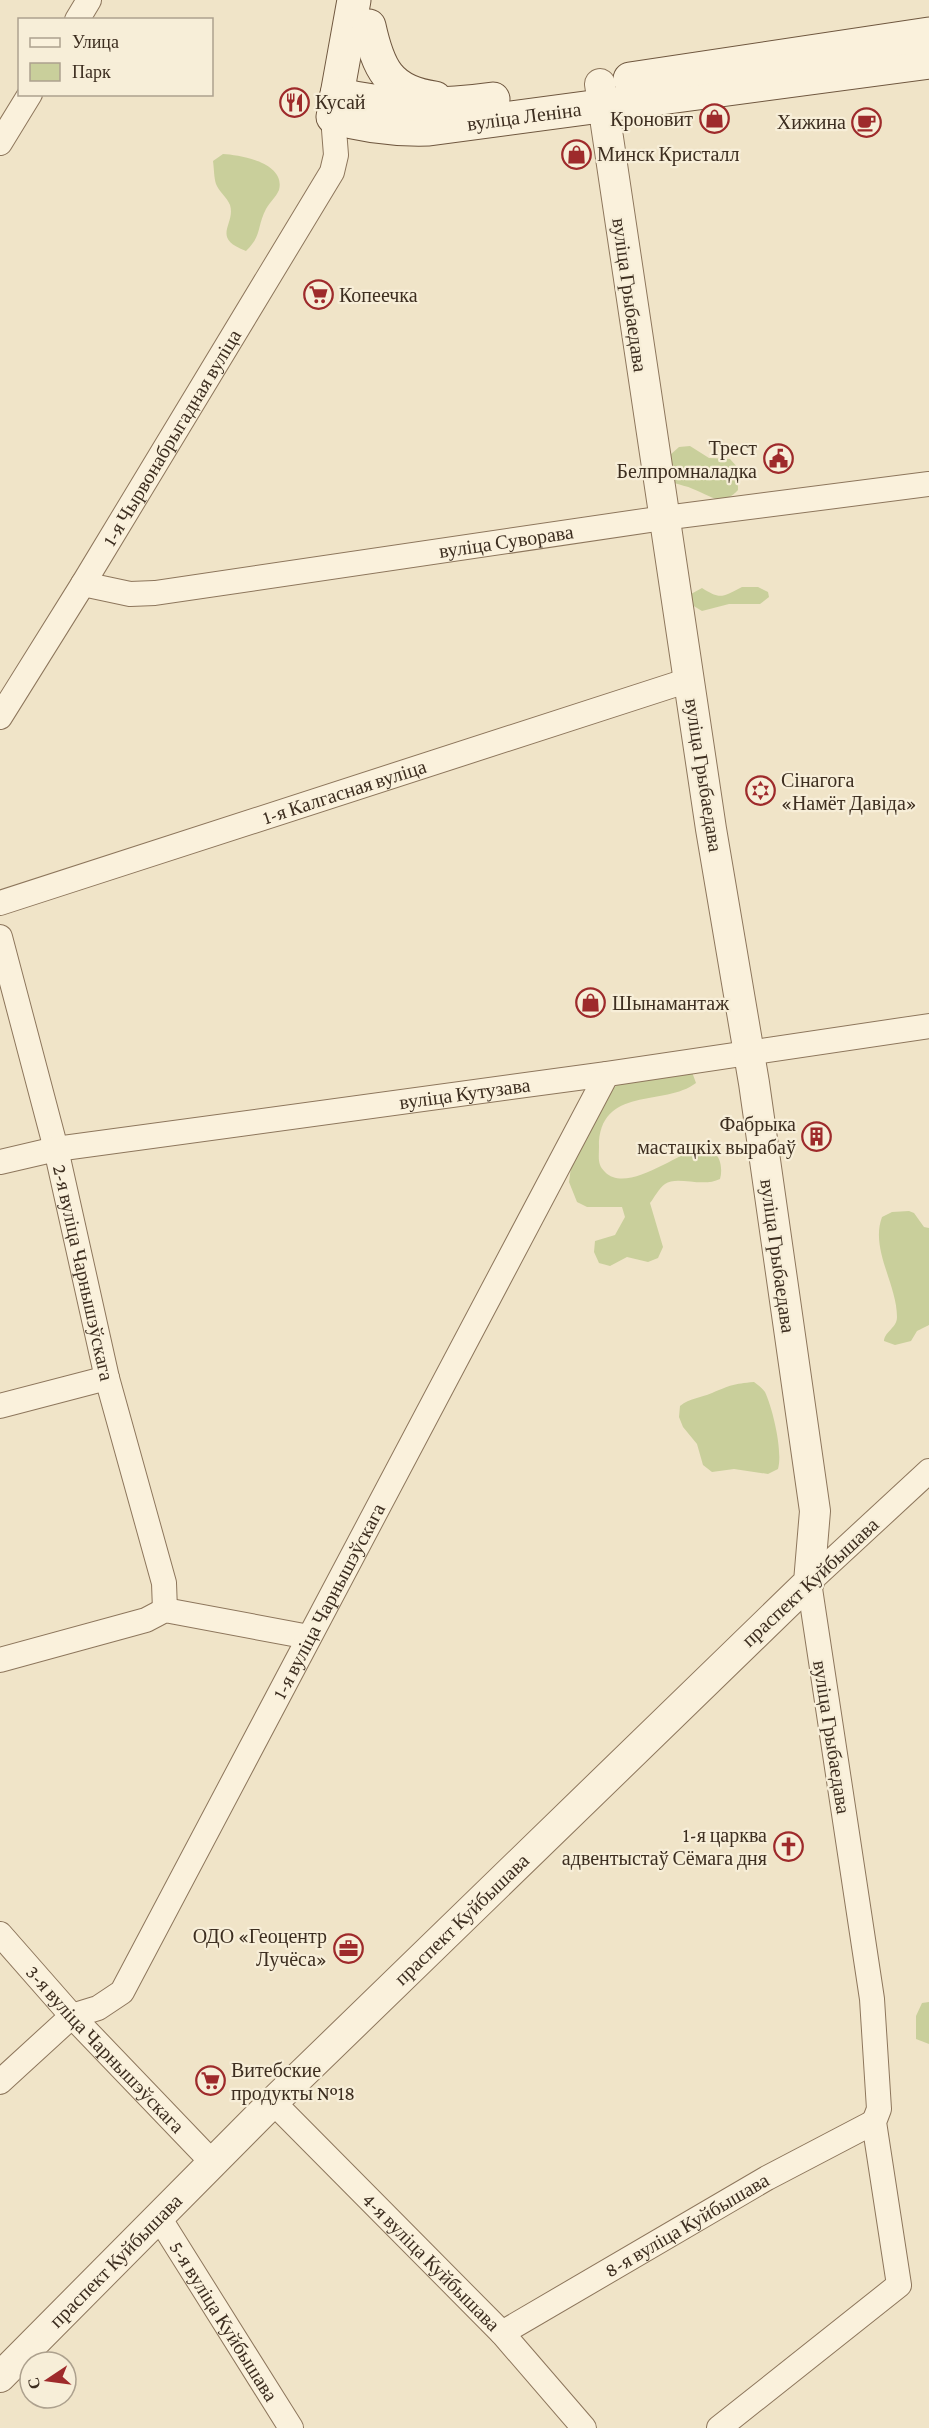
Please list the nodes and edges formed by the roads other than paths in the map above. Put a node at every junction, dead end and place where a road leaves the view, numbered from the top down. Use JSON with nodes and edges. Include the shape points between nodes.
{"nodes":[{"id":1,"x":89,"y":0,"type":"edge"},
{"id":2,"x":364,"y":9,"type":"edge"},
{"id":3,"x":78,"y":18,"type":"edge"},
{"id":4,"x":929,"y":34,"type":"edge"},
{"id":5,"x":929,"y":62,"type":"edge"},
{"id":6,"x":601,"y":95,"type":"junction"},
{"id":7,"x":29,"y":96,"type":"edge"},
{"id":8,"x":466,"y":103,"type":"junction"},
{"id":9,"x":348,"y":109,"type":"junction"},
{"id":10,"x":0,"y":143,"type":"edge"},
{"id":11,"x":929,"y":484,"type":"edge"},
{"id":12,"x":664,"y":518,"type":"junction"},
{"id":13,"x":83,"y":584,"type":"junction"},
{"id":14,"x":689,"y":680,"type":"junction"},
{"id":15,"x":0,"y":717,"type":"edge"},
{"id":16,"x":0,"y":903,"type":"edge"},
{"id":17,"x":0,"y":937,"type":"edge"},
{"id":18,"x":929,"y":1026,"type":"edge"},
{"id":19,"x":748,"y":1053,"type":"junction"},
{"id":20,"x":607,"y":1074,"type":"junction"},
{"id":21,"x":56,"y":1149,"type":"junction"},
{"id":22,"x":0,"y":1162,"type":"edge"},
{"id":23,"x":106,"y":1378,"type":"junction"},
{"id":24,"x":0,"y":1406,"type":"edge"},
{"id":25,"x":929,"y":1471,"type":"edge"},
{"id":26,"x":809,"y":1582,"type":"junction"},
{"id":27,"x":165,"y":1610,"type":"junction"},
{"id":28,"x":309,"y":1636,"type":"junction"},
{"id":29,"x":0,"y":1660,"type":"edge"},
{"id":30,"x":0,"y":1934,"type":"edge"},
{"id":31,"x":72,"y":2016,"type":"junction"},
{"id":32,"x":0,"y":2082,"type":"edge"},
{"id":33,"x":273,"y":2102,"type":"junction"},
{"id":34,"x":873,"y":2122,"type":"junction"},
{"id":35,"x":212,"y":2162,"type":"junction"},
{"id":36,"x":158,"y":2216,"type":"junction"},
{"id":37,"x":502,"y":2333,"type":"junction"},
{"id":38,"x":0,"y":2377,"type":"edge"},
{"id":39,"x":291,"y":2428,"type":"edge"},
{"id":40,"x":584,"y":2428,"type":"edge"},
{"id":41,"x":719,"y":2428,"type":"edge"}],
"edges":[{"from":1,"to":3,"type":"street"},
{"from":2,"to":8,"type":"main road","via":[[383,71],[401,88],[424,97]]},
{"from":2,"to":9,"type":"main road","name":"1-я Чырвонабрыгадная вуліца"},
{"from":4,"to":6,"type":"main road","name":"вуліца Леніна"},
{"from":5,"to":6,"type":"main road","name":"вуліца Леніна"},
{"from":6,"to":8,"type":"main road","name":"вуліца Леніна"},
{"from":6,"to":9,"type":"main road","name":"вуліца Леніна","via":[[429,129],[393,130]]},
{"from":6,"to":12,"type":"street","name":"вуліца Грыбаедава"},
{"from":7,"to":10,"type":"street"},
{"from":8,"to":9,"type":"main road","name":"вуліца Леніна"},
{"from":9,"to":13,"type":"street","name":"1-я Чырвонабрыгадная вуліца","via":[[332,172]]},
{"from":11,"to":12,"type":"street","name":"вуліца Суворава"},
{"from":12,"to":13,"type":"street","name":"вуліца Суворава","via":[[155,593],[130,594]]},
{"from":12,"to":14,"type":"street","name":"вуліца Грыбаедава"},
{"from":13,"to":15,"type":"street","name":"1-я Чырвонабрыгадная вуліца"},
{"from":14,"to":16,"type":"street","name":"1-я Калгасная вуліца"},
{"from":14,"to":19,"type":"street","name":"вуліца Грыбаедава"},
{"from":17,"to":21,"type":"street","name":"2-я вуліца Чарнышэўскага"},
{"from":18,"to":19,"type":"street","name":"вуліца Кутузава"},
{"from":19,"to":20,"type":"street","name":"вуліца Кутузава"},
{"from":19,"to":26,"type":"street","name":"вуліца Грыбаедава","via":[[815,1511]]},
{"from":20,"to":21,"type":"street","name":"вуліца Кутузава"},
{"from":20,"to":28,"type":"street","name":"1-я вуліца Чарнышэўскага"},
{"from":21,"to":22,"type":"street","name":"вуліца Кутузава"},
{"from":21,"to":23,"type":"street","name":"2-я вуліца Чарнышэўскага"},
{"from":23,"to":24,"type":"street"},
{"from":23,"to":27,"type":"street","name":"2-я вуліца Чарнышэўскага","via":[[164,1583]]},
{"from":25,"to":26,"type":"street","name":"праспект Куйбышава"},
{"from":26,"to":33,"type":"street","name":"праспект Куйбышава"},
{"from":26,"to":34,"type":"street","name":"вуліца Грыбаедава","via":[[872,1999],[879,2109]]},
{"from":27,"to":28,"type":"street"},
{"from":27,"to":29,"type":"street","via":[[146,1620]]},
{"from":28,"to":31,"type":"street","name":"1-я вуліца Чарнышэўскага","via":[[122,1992],[98,2008]]},
{"from":30,"to":31,"type":"street","name":"3-я вуліца Чарнышэўскага"},
{"from":31,"to":32,"type":"street","name":"1-я вуліца Чарнышэўскага"},
{"from":31,"to":35,"type":"street","name":"3-я вуліца Чарнышэўскага"},
{"from":33,"to":35,"type":"street","name":"праспект Куйбышава"},
{"from":33,"to":37,"type":"street","name":"4-я вуліца Куйбышава"},
{"from":34,"to":37,"type":"street","name":"8-я вуліца Куйбышава","via":[[767,2178]]},
{"from":34,"to":41,"type":"street","name":"вуліца Грыбаедава","via":[[899,2285]]},
{"from":35,"to":36,"type":"street","name":"праспект Куйбышава"},
{"from":36,"to":38,"type":"street","name":"праспект Куйбышава"},
{"from":36,"to":39,"type":"street","name":"5-я вуліца Куйбышава"},
{"from":37,"to":40,"type":"street","name":"4-я вуліца Куйбышава"}]}
